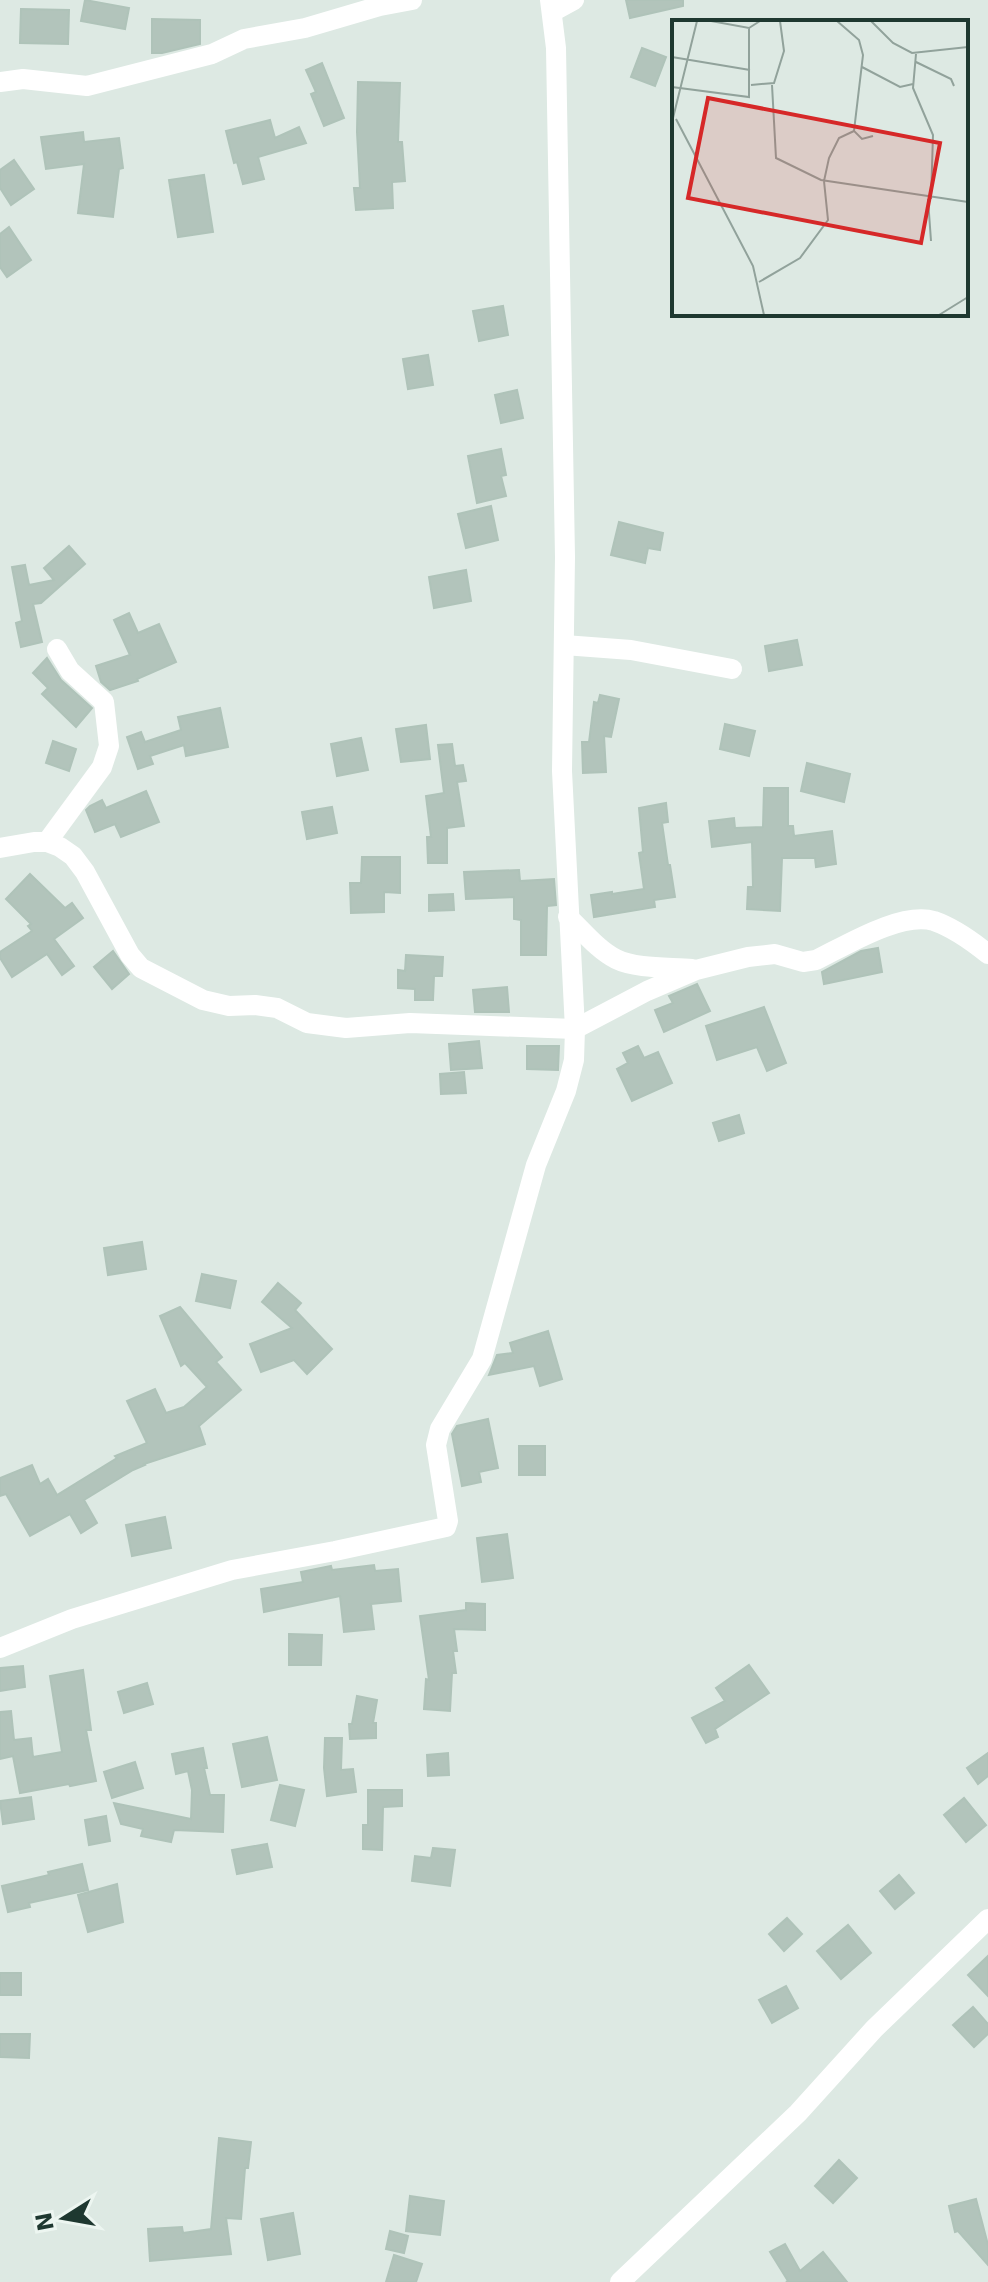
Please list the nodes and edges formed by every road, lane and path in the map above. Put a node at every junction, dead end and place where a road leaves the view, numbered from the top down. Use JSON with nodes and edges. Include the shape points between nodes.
{"nodes":[{"id":1,"x":412,"y":0,"type":"edge"},
{"id":2,"x":574,"y":0,"type":"edge"},
{"id":3,"x":551,"y":6,"type":"edge"},
{"id":4,"x":0,"y":82,"type":"edge"},
{"id":5,"x":564,"y":645,"type":"junction"},
{"id":6,"x":57,"y":649,"type":"dead end"},
{"id":7,"x":732,"y":669,"type":"dead end"},
{"id":8,"x":47,"y":842,"type":"junction"},
{"id":9,"x":0,"y":848,"type":"edge"},
{"id":10,"x":568,"y":917,"type":"junction"},
{"id":11,"x":988,"y":954,"type":"edge"},
{"id":12,"x":696,"y":970,"type":"junction"},
{"id":13,"x":575,"y":1029,"type":"junction"},
{"id":14,"x":0,"y":1648,"type":"edge"},
{"id":15,"x":988,"y":1919,"type":"edge"},
{"id":16,"x":620,"y":2282,"type":"edge"}],
"edges":[{"from":1,"to":4,"type":"street","via":[[244,39],[212,54],[87,86],[23,79]]},
{"from":2,"to":3,"type":"street"},
{"from":3,"to":5,"type":"street","via":[[556,48]]},
{"from":5,"to":7,"type":"street","via":[[631,650]]},
{"from":5,"to":10,"type":"street"},
{"from":6,"to":8,"type":"street","via":[[70,671],[104,702],[109,746],[102,767]]},
{"from":8,"to":9,"type":"street"},
{"from":8,"to":13,"type":"street","via":[[73,856],[85,872],[141,968],[203,1000],[277,1008],[307,1023],[346,1028],[410,1023]]},
{"from":10,"to":12,"type":"street","via":[[617,960]]},
{"from":10,"to":13,"type":"street"},
{"from":11,"to":12,"type":"street","via":[[933,921],[917,919],[892,924],[816,960],[775,954]]},
{"from":12,"to":13,"type":"street"},
{"from":13,"to":14,"type":"street","via":[[566,1091],[536,1165],[482,1359],[440,1429],[436,1445],[446,1527],[232,1570],[72,1619]]},
{"from":15,"to":16,"type":"street","via":[[874,2029],[798,2113]]}]}
